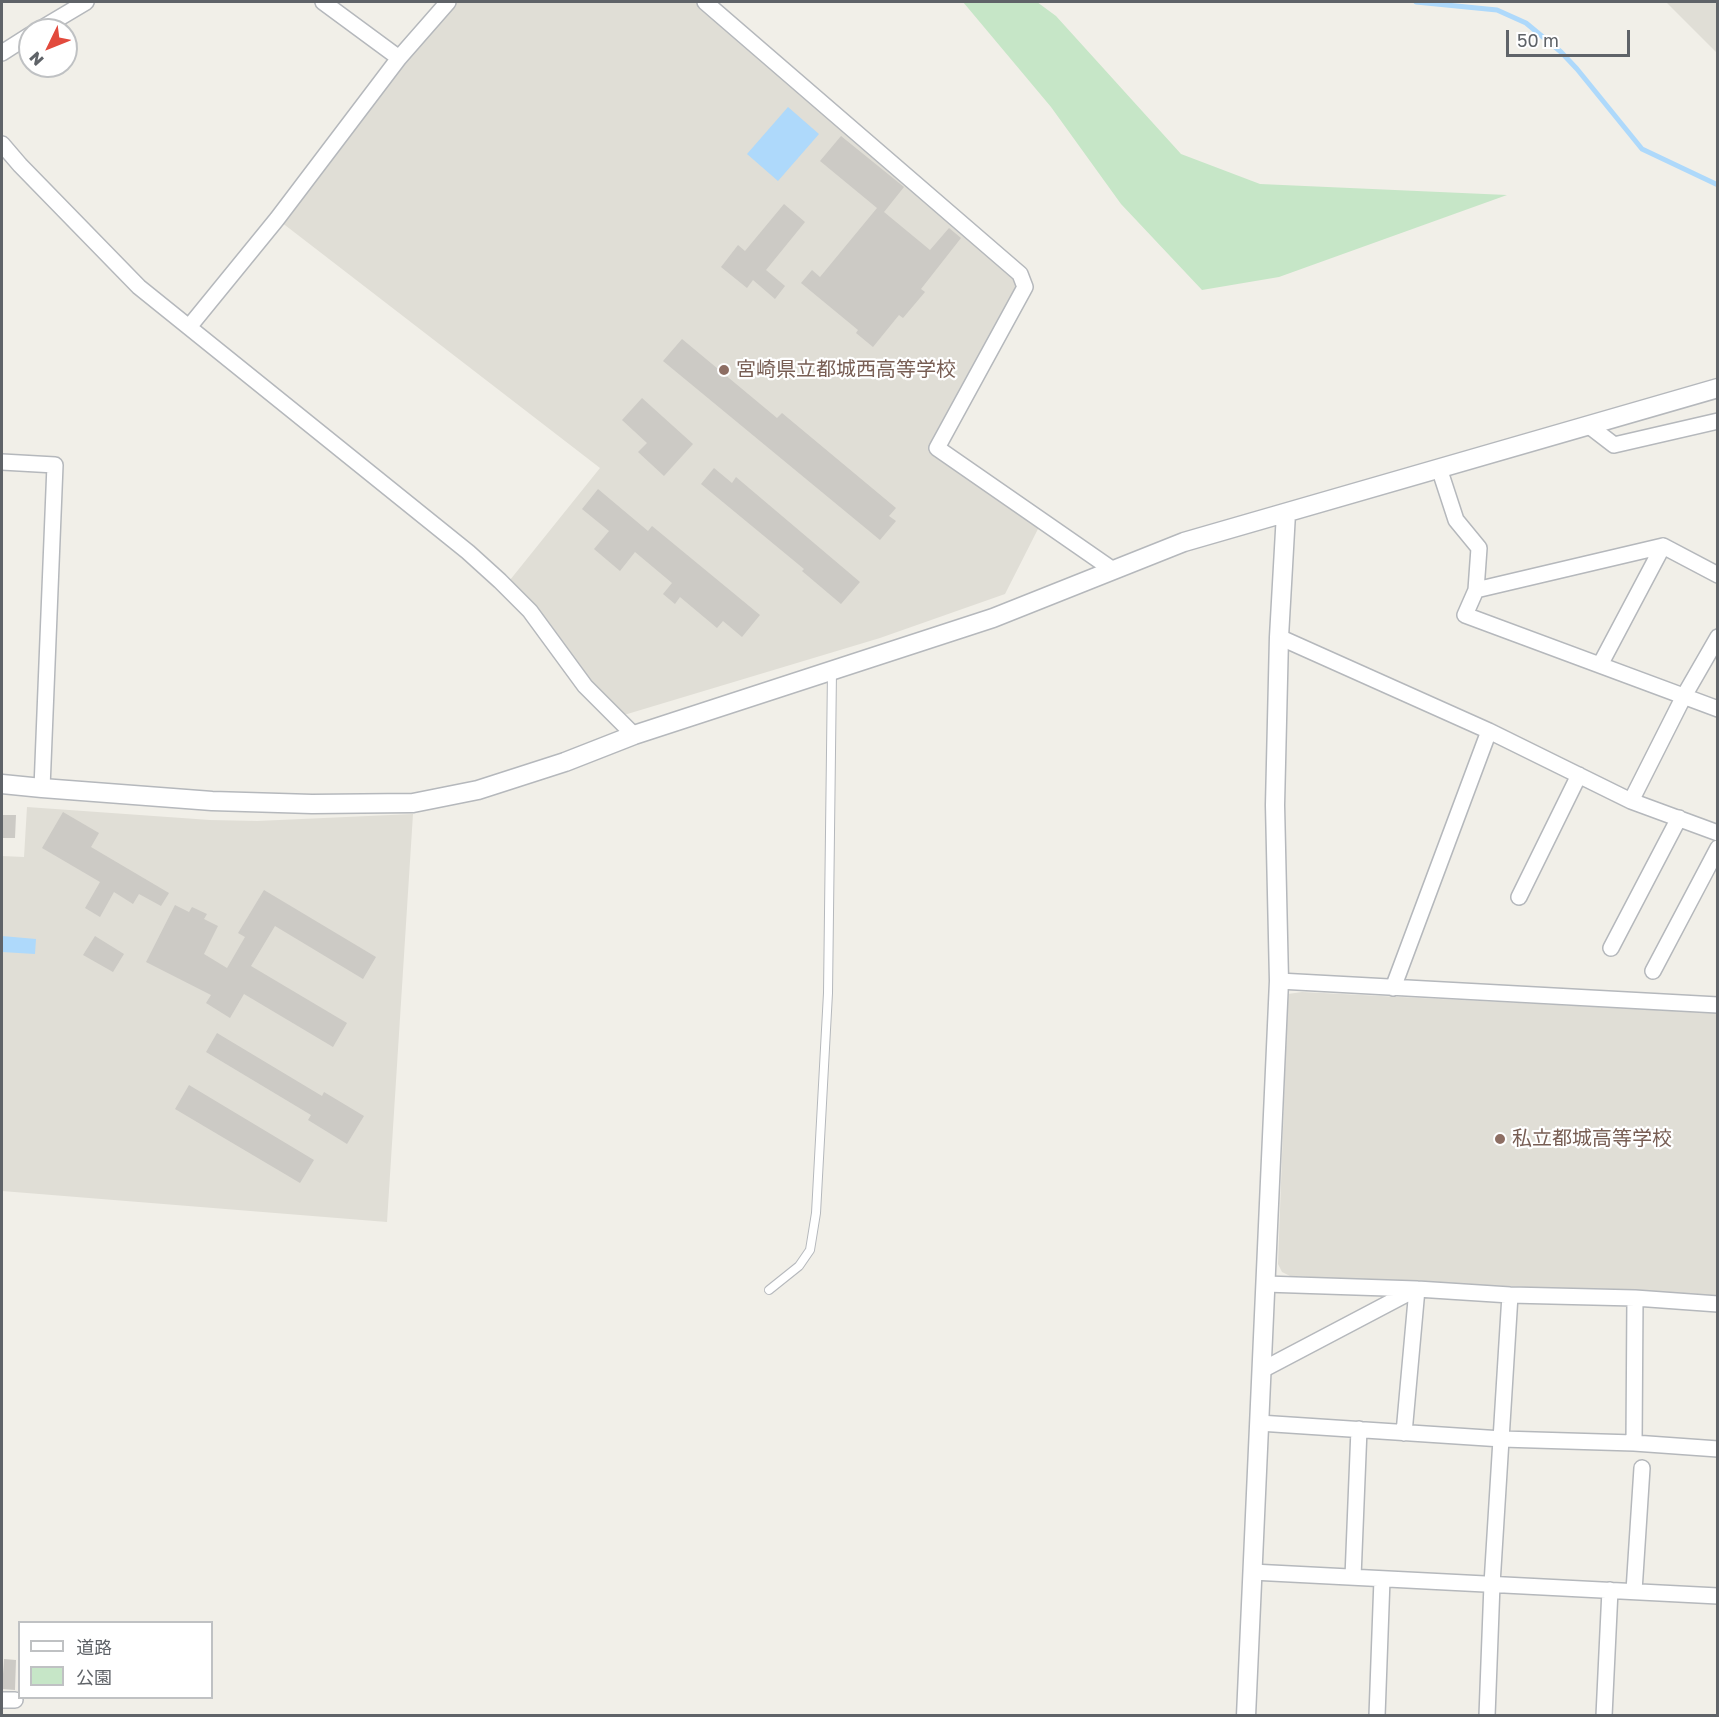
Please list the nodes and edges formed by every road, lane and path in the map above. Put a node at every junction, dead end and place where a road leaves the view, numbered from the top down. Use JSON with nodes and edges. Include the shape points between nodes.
{"nodes":[{"id":1,"x":86,"y":2,"type":"edge"},
{"id":2,"x":323,"y":2,"type":"edge"},
{"id":3,"x":448,"y":2,"type":"edge"},
{"id":4,"x":705,"y":2,"type":"edge"},
{"id":5,"x":59,"y":18,"type":"edge"},
{"id":6,"x":18,"y":43,"type":"edge"},
{"id":7,"x":2,"y":53,"type":"edge"},
{"id":8,"x":399,"y":58,"type":"junction"},
{"id":9,"x":2,"y":144,"type":"edge"},
{"id":10,"x":189,"y":327,"type":"junction"},
{"id":11,"x":1718,"y":388,"type":"edge"},
{"id":12,"x":1718,"y":421,"type":"edge"},
{"id":13,"x":1588,"y":425,"type":"junction"},
{"id":14,"x":2,"y":462,"type":"edge"},
{"id":15,"x":1439,"y":468,"type":"junction"},
{"id":16,"x":1286,"y":513,"type":"junction"},
{"id":17,"x":1664,"y":546,"type":"junction"},
{"id":18,"x":1113,"y":570,"type":"junction"},
{"id":19,"x":1718,"y":574,"type":"edge"},
{"id":20,"x":1476,"y":590,"type":"junction"},
{"id":21,"x":1279,"y":638,"type":"junction"},
{"id":22,"x":1718,"y":638,"type":"edge"},
{"id":23,"x":1600,"y":665,"type":"junction"},
{"id":24,"x":832,"y":671,"type":"junction"},
{"id":25,"x":1684,"y":696,"type":"junction"},
{"id":26,"x":1718,"y":709,"type":"edge"},
{"id":27,"x":1489,"y":731,"type":"junction"},
{"id":28,"x":634,"y":735,"type":"junction"},
{"id":29,"x":1579,"y":776,"type":"junction"},
{"id":30,"x":2,"y":784,"type":"edge"},
{"id":31,"x":42,"y":788,"type":"junction"},
{"id":32,"x":1631,"y":801,"type":"junction"},
{"id":33,"x":1679,"y":818,"type":"junction"},
{"id":34,"x":1718,"y":834,"type":"edge"},
{"id":35,"x":1718,"y":848,"type":"edge"},
{"id":36,"x":1520,"y":897,"type":"dead end"},
{"id":37,"x":1611,"y":948,"type":"dead end"},
{"id":38,"x":1653,"y":971,"type":"dead end"},
{"id":39,"x":1279,"y":981,"type":"junction"},
{"id":40,"x":1393,"y":988,"type":"junction"},
{"id":41,"x":1718,"y":1005,"type":"edge"},
{"id":42,"x":1265,"y":1284,"type":"junction"},
{"id":43,"x":1417,"y":1289,"type":"junction"},
{"id":44,"x":769,"y":1290,"type":"dead end"},
{"id":45,"x":1510,"y":1295,"type":"junction"},
{"id":46,"x":1635,"y":1298,"type":"junction"},
{"id":47,"x":1718,"y":1304,"type":"edge"},
{"id":48,"x":1262,"y":1370,"type":"junction"},
{"id":49,"x":1259,"y":1424,"type":"junction"},
{"id":50,"x":1359,"y":1429,"type":"junction"},
{"id":51,"x":1404,"y":1433,"type":"junction"},
{"id":52,"x":1502,"y":1439,"type":"junction"},
{"id":53,"x":1634,"y":1443,"type":"junction"},
{"id":54,"x":1718,"y":1449,"type":"edge"},
{"id":55,"x":1642,"y":1468,"type":"dead end"},
{"id":56,"x":1252,"y":1572,"type":"junction"},
{"id":57,"x":1353,"y":1577,"type":"junction"},
{"id":58,"x":1382,"y":1579,"type":"junction"},
{"id":59,"x":1492,"y":1584,"type":"junction"},
{"id":60,"x":1610,"y":1590,"type":"junction"},
{"id":61,"x":1634,"y":1591,"type":"junction"},
{"id":62,"x":1718,"y":1596,"type":"edge"},
{"id":63,"x":1246,"y":1716,"type":"edge"},
{"id":64,"x":1377,"y":1716,"type":"edge"},
{"id":65,"x":1487,"y":1716,"type":"edge"},
{"id":66,"x":1604,"y":1716,"type":"edge"}],
"edges":[{"from":1,"to":5,"type":"street"},
{"from":2,"to":8,"type":"street"},
{"from":3,"to":8,"type":"street"},
{"from":4,"to":18,"type":"street","via":[[1020,274],[1025,287],[937,448]]},
{"from":6,"to":7,"type":"street"},
{"from":8,"to":10,"type":"street"},
{"from":9,"to":10,"type":"street","via":[[139,287]]},
{"from":10,"to":28,"type":"street","via":[[500,580],[530,611],[585,686]]},
{"from":11,"to":13,"type":"street"},
{"from":12,"to":13,"type":"street","via":[[1614,444]]},
{"from":13,"to":15,"type":"street"},
{"from":14,"to":31,"type":"street","via":[[55,465]]},
{"from":15,"to":16,"type":"street"},
{"from":15,"to":20,"type":"street","via":[[1455,520],[1479,548]]},
{"from":16,"to":18,"type":"street","via":[[1184,542]]},
{"from":16,"to":21,"type":"street"},
{"from":17,"to":19,"type":"street"},
{"from":17,"to":20,"type":"street"},
{"from":17,"to":23,"type":"street"},
{"from":18,"to":24,"type":"street","via":[[993,618]]},
{"from":20,"to":23,"type":"street","via":[[1465,615]]},
{"from":21,"to":27,"type":"street"},
{"from":21,"to":39,"type":"street","via":[[1275,805]]},
{"from":22,"to":25,"type":"street"},
{"from":23,"to":25,"type":"street"},
{"from":24,"to":28,"type":"street"},
{"from":24,"to":44,"type":"lane","via":[[828,993],[816,1213],[810,1250],[799,1266]]},
{"from":25,"to":26,"type":"street"},
{"from":25,"to":32,"type":"street"},
{"from":27,"to":29,"type":"street"},
{"from":27,"to":40,"type":"street"},
{"from":28,"to":31,"type":"street","via":[[478,790],[413,803],[212,801]]},
{"from":29,"to":32,"type":"street"},
{"from":29,"to":36,"type":"street"},
{"from":30,"to":31,"type":"street"},
{"from":32,"to":33,"type":"street"},
{"from":33,"to":34,"type":"street"},
{"from":33,"to":37,"type":"street"},
{"from":35,"to":38,"type":"street"},
{"from":39,"to":40,"type":"street"},
{"from":39,"to":42,"type":"street"},
{"from":40,"to":41,"type":"street"},
{"from":42,"to":43,"type":"street"},
{"from":42,"to":48,"type":"street"},
{"from":43,"to":45,"type":"street"},
{"from":43,"to":48,"type":"street"},
{"from":43,"to":51,"type":"street"},
{"from":45,"to":46,"type":"street"},
{"from":45,"to":52,"type":"street"},
{"from":46,"to":47,"type":"street"},
{"from":46,"to":53,"type":"street"},
{"from":48,"to":49,"type":"street"},
{"from":49,"to":50,"type":"street"},
{"from":49,"to":56,"type":"street"},
{"from":50,"to":51,"type":"street"},
{"from":50,"to":57,"type":"street"},
{"from":51,"to":52,"type":"street"},
{"from":52,"to":53,"type":"street"},
{"from":52,"to":59,"type":"street"},
{"from":53,"to":54,"type":"street"},
{"from":55,"to":61,"type":"street"},
{"from":56,"to":57,"type":"street"},
{"from":56,"to":63,"type":"street"},
{"from":57,"to":58,"type":"street"},
{"from":58,"to":59,"type":"street"},
{"from":58,"to":64,"type":"street"},
{"from":59,"to":60,"type":"street"},
{"from":59,"to":65,"type":"street"},
{"from":60,"to":61,"type":"street"},
{"from":60,"to":66,"type":"street"},
{"from":61,"to":62,"type":"street"}]}
